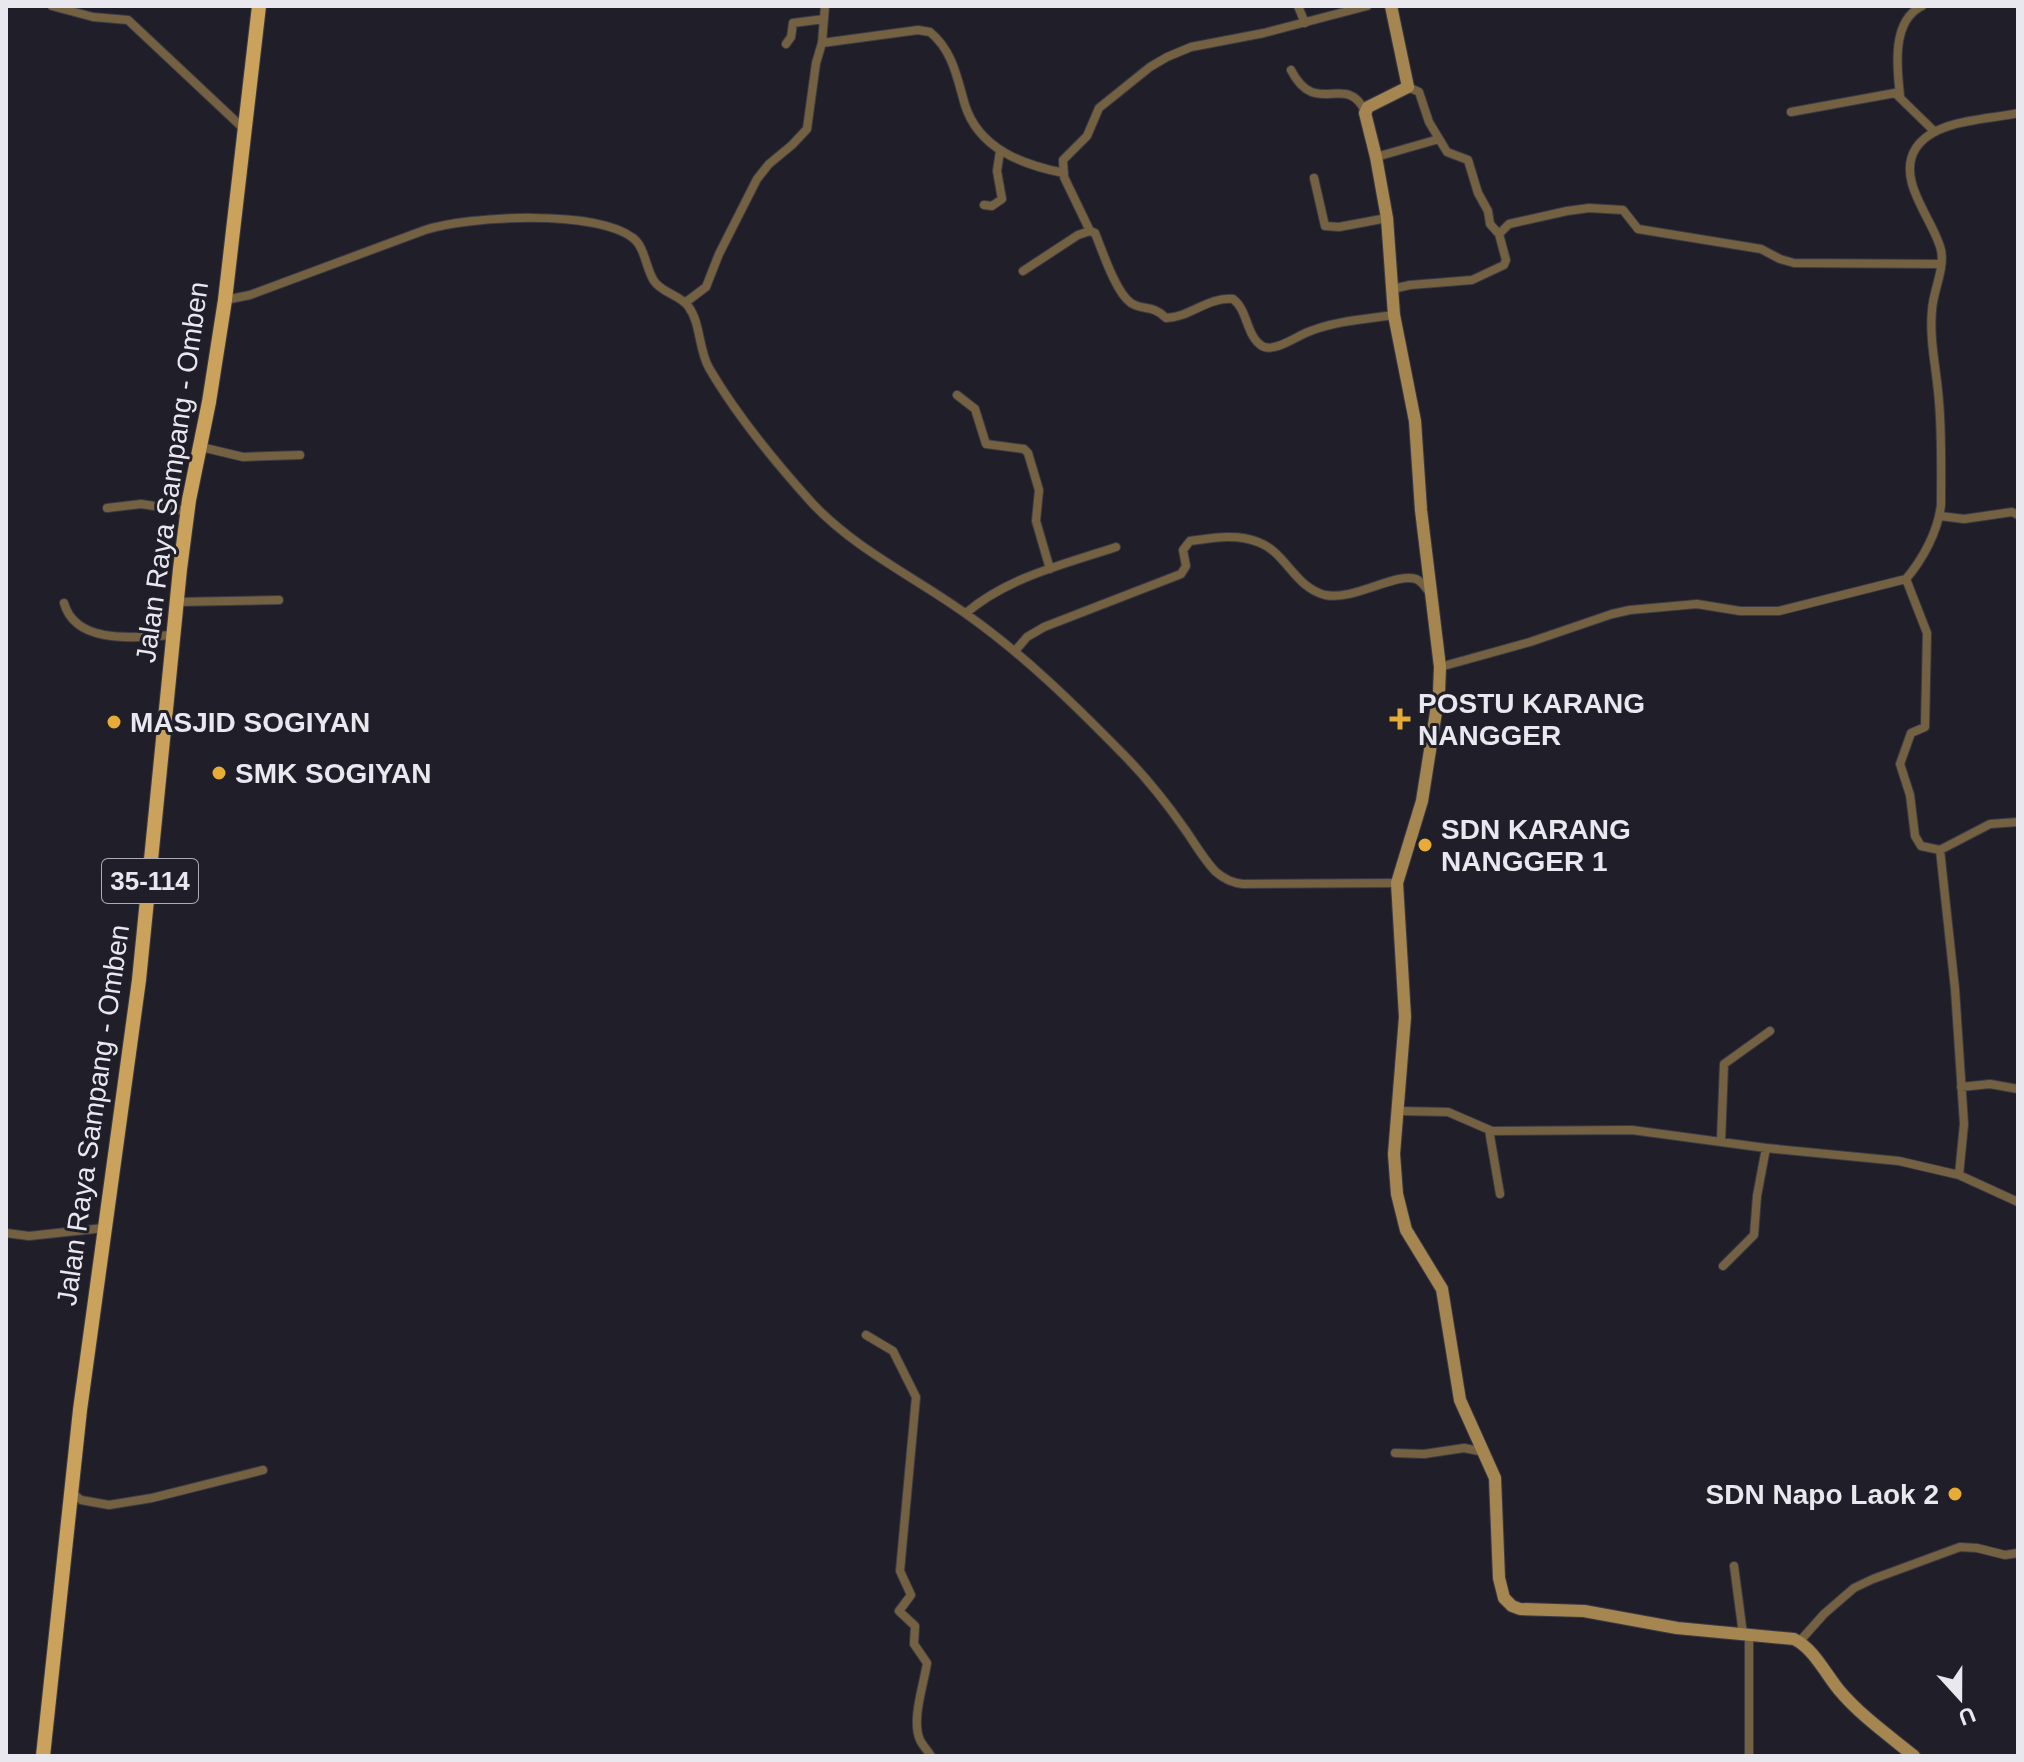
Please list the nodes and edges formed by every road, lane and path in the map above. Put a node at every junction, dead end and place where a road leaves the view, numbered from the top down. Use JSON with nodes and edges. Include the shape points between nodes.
{"nodes":[{"id":1,"x":52,"y":6,"type":"edge"},
{"id":2,"x":259,"y":6,"type":"edge"},
{"id":3,"x":825,"y":6,"type":"edge"},
{"id":4,"x":1298,"y":6,"type":"edge"},
{"id":5,"x":1367,"y":6,"type":"edge"},
{"id":6,"x":1391,"y":6,"type":"edge"},
{"id":7,"x":1922,"y":6,"type":"edge"},
{"id":8,"x":824,"y":19,"type":"junction"},
{"id":9,"x":1305,"y":23,"type":"junction"},
{"id":10,"x":822,"y":43,"type":"junction"},
{"id":11,"x":786,"y":44,"type":"dead end"},
{"id":12,"x":1291,"y":70,"type":"dead end"},
{"id":13,"x":1408,"y":87,"type":"junction"},
{"id":14,"x":1900,"y":96,"type":"junction"},
{"id":15,"x":1365,"y":111,"type":"junction"},
{"id":16,"x":1791,"y":112,"type":"dead end"},
{"id":17,"x":2018,"y":113,"type":"edge"},
{"id":18,"x":244,"y":129,"type":"junction"},
{"id":19,"x":1935,"y":132,"type":"junction"},
{"id":20,"x":1439,"y":139,"type":"junction"},
{"id":21,"x":1000,"y":151,"type":"junction"},
{"id":22,"x":1376,"y":157,"type":"junction"},
{"id":23,"x":1064,"y":173,"type":"junction"},
{"id":24,"x":1314,"y":178,"type":"dead end"},
{"id":25,"x":984,"y":205,"type":"dead end"},
{"id":26,"x":1387,"y":218,"type":"junction"},
{"id":27,"x":1090,"y":231,"type":"junction"},
{"id":28,"x":1499,"y":234,"type":"junction"},
{"id":29,"x":1941,"y":264,"type":"junction"},
{"id":30,"x":1023,"y":271,"type":"dead end"},
{"id":31,"x":1392,"y":289,"type":"junction"},
{"id":32,"x":225,"y":300,"type":"junction"},
{"id":33,"x":686,"y":302,"type":"junction"},
{"id":34,"x":1394,"y":315,"type":"junction"},
{"id":35,"x":957,"y":395,"type":"dead end"},
{"id":36,"x":201,"y":447,"type":"junction"},
{"id":37,"x":300,"y":455,"type":"dead end"},
{"id":38,"x":107,"y":508,"type":"dead end"},
{"id":39,"x":189,"y":511,"type":"junction"},
{"id":40,"x":2018,"y":515,"type":"edge"},
{"id":41,"x":1940,"y":516,"type":"junction"},
{"id":42,"x":1116,"y":547,"type":"dead end"},
{"id":43,"x":1050,"y":569,"type":"junction"},
{"id":44,"x":1906,"y":579,"type":"junction"},
{"id":45,"x":1429,"y":593,"type":"junction"},
{"id":46,"x":279,"y":600,"type":"dead end"},
{"id":47,"x":176,"y":602,"type":"junction"},
{"id":48,"x":64,"y":603,"type":"dead end"},
{"id":49,"x":966,"y":613,"type":"junction"},
{"id":50,"x":172,"y":635,"type":"junction"},
{"id":51,"x":1015,"y":651,"type":"junction"},
{"id":52,"x":1440,"y":667,"type":"junction"},
{"id":53,"x":2018,"y":822,"type":"edge"},
{"id":54,"x":1940,"y":850,"type":"junction"},
{"id":55,"x":1397,"y":883,"type":"junction"},
{"id":56,"x":1770,"y":1031,"type":"dead end"},
{"id":57,"x":1961,"y":1087,"type":"junction"},
{"id":58,"x":2018,"y":1089,"type":"edge"},
{"id":59,"x":1398,"y":1111,"type":"junction"},
{"id":60,"x":1489,"y":1130,"type":"junction"},
{"id":61,"x":1721,"y":1141,"type":"junction"},
{"id":62,"x":1766,"y":1148,"type":"junction"},
{"id":63,"x":1959,"y":1175,"type":"junction"},
{"id":64,"x":1500,"y":1194,"type":"dead end"},
{"id":65,"x":2018,"y":1202,"type":"edge"},
{"id":66,"x":104,"y":1228,"type":"junction"},
{"id":67,"x":6,"y":1233,"type":"edge"},
{"id":68,"x":1723,"y":1266,"type":"dead end"},
{"id":69,"x":866,"y":1335,"type":"dead end"},
{"id":70,"x":1484,"y":1452,"type":"junction"},
{"id":71,"x":1395,"y":1453,"type":"dead end"},
{"id":72,"x":263,"y":1470,"type":"dead end"},
{"id":73,"x":71,"y":1492,"type":"junction"},
{"id":74,"x":2018,"y":1553,"type":"edge"},
{"id":75,"x":1734,"y":1566,"type":"dead end"},
{"id":76,"x":1746,"y":1634,"type":"junction"},
{"id":77,"x":1799,"y":1642,"type":"junction"},
{"id":78,"x":43,"y":1756,"type":"edge"},
{"id":79,"x":931,"y":1756,"type":"edge"},
{"id":80,"x":1749,"y":1756,"type":"edge"},
{"id":81,"x":1914,"y":1756,"type":"edge"}],
"edges":[{"from":1,"to":18,"type":"street","via":[[128,20]]},
{"from":2,"to":18,"type":"main road","name":"Jalan Raya Sampang - Omben","number":"35-114"},
{"from":3,"to":8,"type":"street"},
{"from":4,"to":9,"type":"street"},
{"from":5,"to":9,"type":"street"},
{"from":6,"to":13,"type":"street"},
{"from":7,"to":14,"type":"street","via":[[1909,15],[1900,42]]},
{"from":8,"to":10,"type":"street"},
{"from":8,"to":11,"type":"street","via":[[793,23]]},
{"from":9,"to":23,"type":"street","via":[[1191,47],[1150,67],[1099,108],[1087,136],[1063,160]]},
{"from":10,"to":21,"type":"street","via":[[930,32],[951,58],[970,115]]},
{"from":10,"to":33,"type":"street","via":[[807,129],[757,179],[706,287]]},
{"from":12,"to":15,"type":"street","via":[[1305,90],[1350,94]]},
{"from":13,"to":15,"type":"street"},
{"from":13,"to":20,"type":"street","via":[[1419,92]]},
{"from":14,"to":16,"type":"street","via":[[1876,95]]},
{"from":14,"to":19,"type":"street"},
{"from":15,"to":22,"type":"street"},
{"from":17,"to":19,"type":"street"},
{"from":18,"to":32,"type":"main road","name":"Jalan Raya Sampang - Omben","number":"35-114"},
{"from":19,"to":29,"type":"street","via":[[1917,147],[1910,169],[1939,243]]},
{"from":20,"to":22,"type":"street"},
{"from":20,"to":28,"type":"street","via":[[1452,156],[1468,160],[1490,224]]},
{"from":21,"to":23,"type":"street","via":[[1033,167]]},
{"from":21,"to":25,"type":"street","via":[[1002,199]]},
{"from":22,"to":26,"type":"street"},
{"from":23,"to":27,"type":"street"},
{"from":24,"to":26,"type":"street","via":[[1325,226]]},
{"from":26,"to":31,"type":"street"},
{"from":27,"to":30,"type":"street"},
{"from":27,"to":34,"type":"street","via":[[1131,303],[1153,308],[1166,318],[1216,298],[1233,299],[1263,347],[1317,328]]},
{"from":28,"to":29,"type":"street","via":[[1516,222],[1603,208],[1626,212],[1638,229],[1761,249],[1794,263]]},
{"from":28,"to":31,"type":"street","via":[[1506,262],[1492,272],[1472,280]]},
{"from":29,"to":41,"type":"street","via":[[1932,311]]},
{"from":31,"to":34,"type":"street"},
{"from":32,"to":33,"type":"street","via":[[440,225],[545,219],[603,226],[633,238],[655,283]]},
{"from":32,"to":36,"type":"main road","name":"Jalan Raya Sampang - Omben","number":"35-114"},
{"from":33,"to":49,"type":"street","via":[[700,349],[717,380],[814,505],[893,569]]},
{"from":34,"to":45,"type":"street","via":[[1415,421]]},
{"from":35,"to":43,"type":"street","via":[[975,409],[986,444],[1028,453],[1039,490],[1036,521]]},
{"from":36,"to":37,"type":"street","via":[[243,457]]},
{"from":36,"to":39,"type":"main road","name":"Jalan Raya Sampang - Omben","number":"35-114"},
{"from":38,"to":39,"type":"street","via":[[141,504]]},
{"from":39,"to":47,"type":"main road","name":"Jalan Raya Sampang - Omben","number":"35-114"},
{"from":40,"to":41,"type":"street"},
{"from":41,"to":44,"type":"street","via":[[1922,558]]},
{"from":42,"to":43,"type":"street"},
{"from":43,"to":49,"type":"street","via":[[1006,586]]},
{"from":44,"to":52,"type":"street","via":[[1779,611],[1697,604],[1630,610]]},
{"from":44,"to":54,"type":"street","via":[[1927,633],[1926,721],[1925,727],[1911,733],[1900,764],[1917,841]]},
{"from":45,"to":51,"type":"street","via":[[1420,581],[1408,578],[1347,596],[1324,594],[1306,587],[1256,541],[1190,541],[1183,547],[1186,566],[1181,574],[1044,627]]},
{"from":45,"to":52,"type":"street"},
{"from":46,"to":47,"type":"street"},
{"from":47,"to":50,"type":"main road","name":"Jalan Raya Sampang - Omben","number":"35-114"},
{"from":48,"to":50,"type":"street","via":[[71,620],[90,631],[132,638]]},
{"from":49,"to":51,"type":"street"},
{"from":50,"to":66,"type":"main road","name":"Jalan Raya Sampang - Omben","number":"35-114","via":[[144,934]]},
{"from":51,"to":55,"type":"street","via":[[1150,783],[1224,878],[1255,884]]},
{"from":52,"to":55,"type":"street","via":[[1422,801]]},
{"from":53,"to":54,"type":"street","via":[[1990,824]]},
{"from":54,"to":57,"type":"street"},
{"from":55,"to":59,"type":"street","via":[[1405,1017]]},
{"from":56,"to":61,"type":"street","via":[[1724,1064]]},
{"from":57,"to":58,"type":"street","via":[[1990,1084]]},
{"from":57,"to":63,"type":"street"},
{"from":59,"to":60,"type":"street","via":[[1448,1112]]},
{"from":59,"to":70,"type":"street","via":[[1394,1154],[1403,1224],[1442,1289],[1460,1400]]},
{"from":60,"to":61,"type":"street","via":[[1632,1130]]},
{"from":60,"to":64,"type":"street"},
{"from":61,"to":62,"type":"street"},
{"from":62,"to":63,"type":"street","via":[[1899,1161]]},
{"from":62,"to":68,"type":"street","via":[[1754,1235]]},
{"from":63,"to":65,"type":"street"},
{"from":66,"to":67,"type":"street","via":[[29,1236]]},
{"from":66,"to":73,"type":"main road","name":"Jalan Raya Sampang - Omben","number":"35-114"},
{"from":69,"to":79,"type":"street","via":[[893,1351],[916,1397],[900,1571],[911,1595],[899,1611],[915,1626],[914,1644],[927,1663],[918,1730]]},
{"from":70,"to":71,"type":"street","via":[[1464,1448]]},
{"from":70,"to":76,"type":"street","via":[[1497,1489],[1499,1578],[1512,1606]]},
{"from":72,"to":73,"type":"street","via":[[109,1505],[81,1500]]},
{"from":73,"to":78,"type":"main road","name":"Jalan Raya Sampang - Omben","number":"35-114"},
{"from":74,"to":77,"type":"street","via":[[1960,1547],[1873,1579],[1854,1588]]},
{"from":75,"to":76,"type":"street"},
{"from":76,"to":77,"type":"street"},
{"from":76,"to":80,"type":"street"},
{"from":77,"to":81,"type":"street","via":[[1860,1712]]}]}
